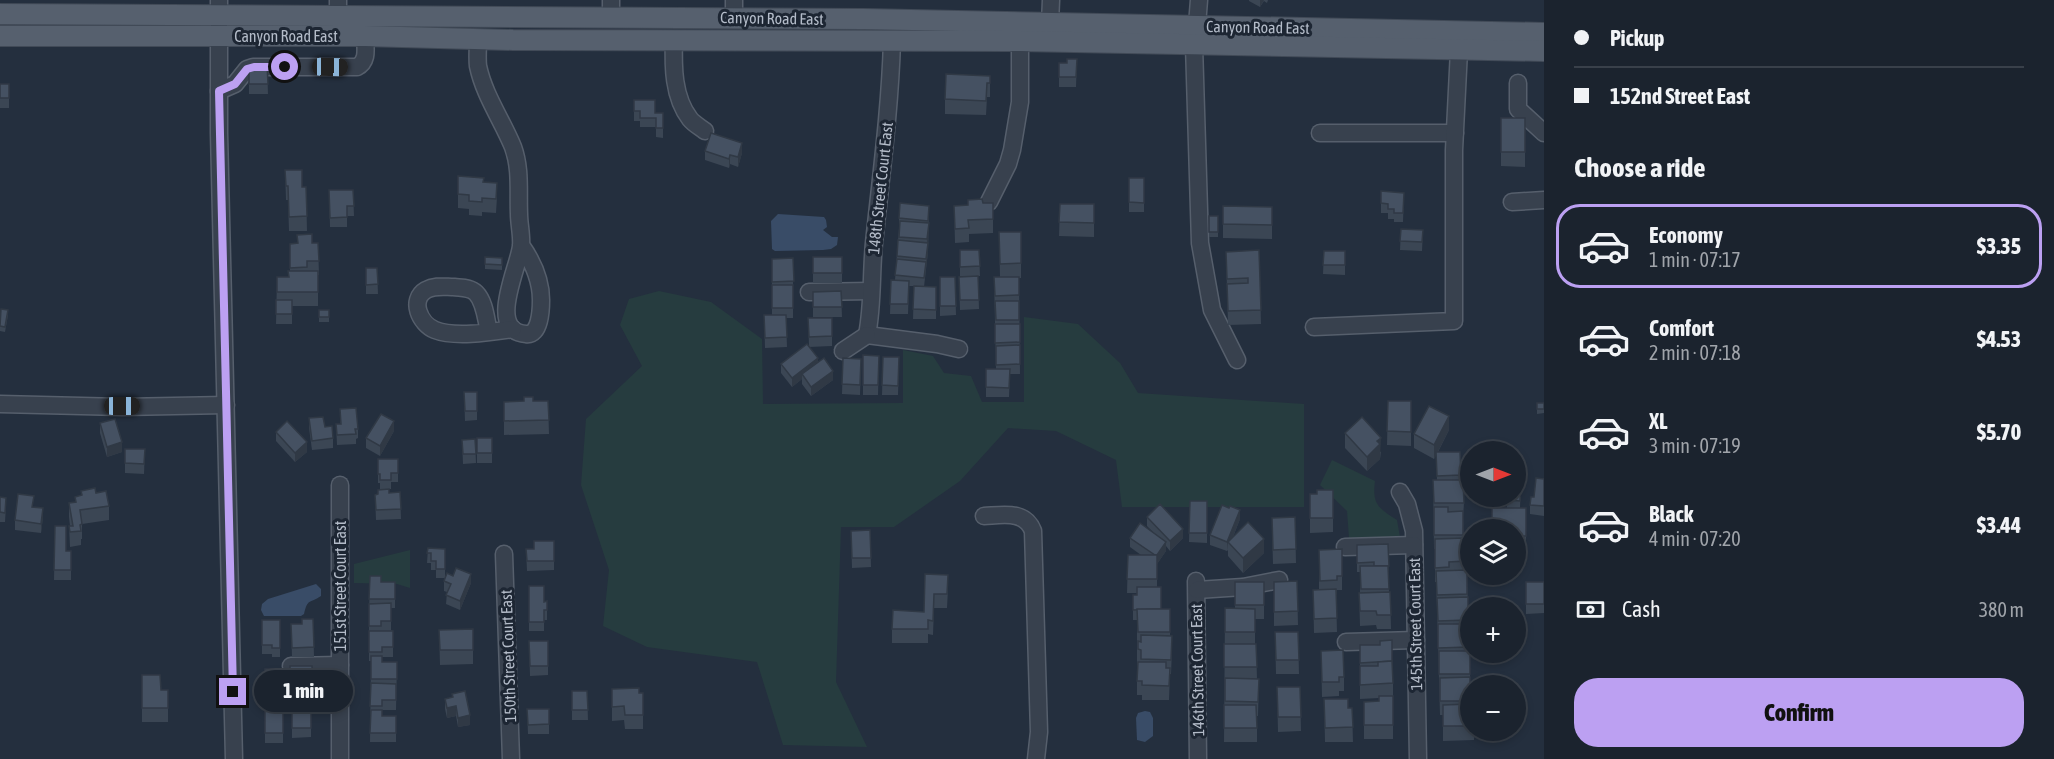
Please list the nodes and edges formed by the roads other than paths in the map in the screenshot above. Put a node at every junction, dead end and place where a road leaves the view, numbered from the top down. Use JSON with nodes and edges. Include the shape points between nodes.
{"nodes":[{"id":1,"x":1051,"y":0,"type":"edge"},
{"id":2,"x":1199,"y":0,"type":"edge"},
{"id":3,"x":218,"y":7,"type":"edge"},
{"id":4,"x":338,"y":8,"type":"edge"},
{"id":5,"x":611,"y":8,"type":"edge"},
{"id":6,"x":734,"y":9,"type":"edge"},
{"id":7,"x":0,"y":14,"type":"edge"},
{"id":8,"x":864,"y":19,"type":"junction"},
{"id":9,"x":1050,"y":22,"type":"junction"},
{"id":10,"x":1544,"y":33,"type":"edge"},
{"id":11,"x":1195,"y":35,"type":"junction"},
{"id":12,"x":0,"y":36,"type":"edge"},
{"id":13,"x":218,"y":36,"type":"junction"},
{"id":14,"x":364,"y":36,"type":"junction"},
{"id":15,"x":478,"y":39,"type":"junction"},
{"id":16,"x":674,"y":40,"type":"junction"},
{"id":17,"x":781,"y":41,"type":"junction"},
{"id":18,"x":892,"y":41,"type":"junction"},
{"id":19,"x":1020,"y":41,"type":"junction"},
{"id":20,"x":1459,"y":50,"type":"junction"},
{"id":21,"x":1544,"y":51,"type":"edge"},
{"id":22,"x":1518,"y":83,"type":"dead end"},
{"id":23,"x":219,"y":91,"type":"junction"},
{"id":24,"x":705,"y":131,"type":"dead end"},
{"id":25,"x":1320,"y":133,"type":"dead end"},
{"id":26,"x":1455,"y":133,"type":"junction"},
{"id":27,"x":1544,"y":133,"type":"edge"},
{"id":28,"x":1544,"y":200,"type":"edge"},
{"id":29,"x":989,"y":202,"type":"edge"},
{"id":30,"x":1512,"y":202,"type":"dead end"},
{"id":31,"x":521,"y":245,"type":"junction"},
{"id":32,"x":871,"y":291,"type":"junction"},
{"id":33,"x":808,"y":292,"type":"dead end"},
{"id":34,"x":1314,"y":327,"type":"dead end"},
{"id":35,"x":513,"y":329,"type":"junction"},
{"id":36,"x":489,"y":332,"type":"dead end"},
{"id":37,"x":867,"y":335,"type":"junction"},
{"id":38,"x":959,"y":349,"type":"dead end"},
{"id":39,"x":843,"y":351,"type":"dead end"},
{"id":40,"x":1237,"y":360,"type":"dead end"},
{"id":41,"x":0,"y":404,"type":"edge"},
{"id":42,"x":226,"y":405,"type":"junction"},
{"id":43,"x":340,"y":484,"type":"dead end"},
{"id":44,"x":1400,"y":492,"type":"dead end"},
{"id":45,"x":984,"y":516,"type":"dead end"},
{"id":46,"x":1414,"y":545,"type":"junction"},
{"id":47,"x":1344,"y":548,"type":"edge"},
{"id":48,"x":504,"y":554,"type":"dead end"},
{"id":49,"x":1279,"y":580,"type":"edge"},
{"id":50,"x":1416,"y":639,"type":"junction"},
{"id":51,"x":1346,"y":642,"type":"dead end"},
{"id":52,"x":340,"y":665,"type":"junction"},
{"id":53,"x":291,"y":666,"type":"edge"},
{"id":54,"x":234,"y":759,"type":"edge"},
{"id":55,"x":340,"y":759,"type":"edge"},
{"id":56,"x":511,"y":759,"type":"edge"},
{"id":57,"x":1036,"y":759,"type":"edge"},
{"id":58,"x":1198,"y":759,"type":"edge"},
{"id":59,"x":1418,"y":759,"type":"edge"}],
"edges":[{"from":1,"to":9,"type":"street"},
{"from":2,"to":11,"type":"street"},
{"from":3,"to":4,"type":"main road","name":"Canyon Road East"},
{"from":3,"to":7,"type":"main road","name":"Canyon Road East"},
{"from":3,"to":13,"type":"street"},
{"from":4,"to":5,"type":"main road","name":"Canyon Road East"},
{"from":5,"to":6,"type":"main road","name":"Canyon Road East"},
{"from":6,"to":8,"type":"main road","name":"Canyon Road East"},
{"from":8,"to":9,"type":"main road","name":"Canyon Road East"},
{"from":8,"to":17,"type":"main road","via":[[784,32]]},
{"from":9,"to":11,"type":"main road","name":"Canyon Road East"},
{"from":10,"to":11,"type":"main road","name":"Canyon Road East"},
{"from":11,"to":19,"type":"main road","name":"Canyon Road East"},
{"from":11,"to":20,"type":"main road","name":"Canyon Road East"},
{"from":11,"to":40,"type":"street","via":[[1200,243],[1212,310]]},
{"from":12,"to":13,"type":"main road","name":"Canyon Road East"},
{"from":13,"to":14,"type":"main road","name":"Canyon Road East"},
{"from":13,"to":23,"type":"street"},
{"from":14,"to":15,"type":"main road","name":"Canyon Road East"},
{"from":14,"to":23,"type":"street","via":[[365,59],[357,67],[254,67],[247,69],[235,84]]},
{"from":15,"to":16,"type":"main road","name":"Canyon Road East"},
{"from":15,"to":31,"type":"street","via":[[478,66],[518,164]]},
{"from":16,"to":17,"type":"main road","name":"Canyon Road East"},
{"from":16,"to":24,"type":"street","via":[[675,83],[682,105],[691,120]]},
{"from":17,"to":18,"type":"main road","name":"Canyon Road East"},
{"from":18,"to":19,"type":"main road","name":"Canyon Road East"},
{"from":18,"to":32,"type":"street","name":"148th Street Court East"},
{"from":19,"to":29,"type":"street","via":[[1020,102],[1008,164]]},
{"from":20,"to":21,"type":"main road","name":"Canyon Road East"},
{"from":20,"to":26,"type":"street"},
{"from":22,"to":27,"type":"street","via":[[1518,109]]},
{"from":23,"to":42,"type":"street"},
{"from":25,"to":26,"type":"street"},
{"from":26,"to":34,"type":"street","via":[[1454,321]]},
{"from":28,"to":30,"type":"street"},
{"from":31,"to":35,"type":"street","via":[[507,298],[508,321]]},
{"from":31,"to":35,"type":"street","via":[[538,275],[540,316],[531,334]]},
{"from":32,"to":33,"type":"street"},
{"from":32,"to":37,"type":"street","name":"148th Street Court East"},
{"from":35,"to":36,"type":"street"},
{"from":37,"to":38,"type":"street"},
{"from":37,"to":39,"type":"street"},
{"from":41,"to":42,"type":"street"},
{"from":42,"to":54,"type":"street"},
{"from":43,"to":52,"type":"street","name":"151st Street Court East"},
{"from":44,"to":46,"type":"street","name":"145th Street Court East","via":[[1407,504]]},
{"from":45,"to":57,"type":"street","via":[[1016,514],[1033,531],[1039,732]]},
{"from":46,"to":47,"type":"street"},
{"from":46,"to":50,"type":"street","name":"145th Street Court East"},
{"from":48,"to":56,"type":"street","name":"150th Street Court East"},
{"from":49,"to":58,"type":"street","name":"146th Street Court East","via":[[1243,587],[1196,586]]},
{"from":50,"to":51,"type":"street"},
{"from":50,"to":59,"type":"street","name":"145th Street Court East"},
{"from":52,"to":53,"type":"street"},
{"from":52,"to":55,"type":"street","name":"151st Street Court East"}]}
